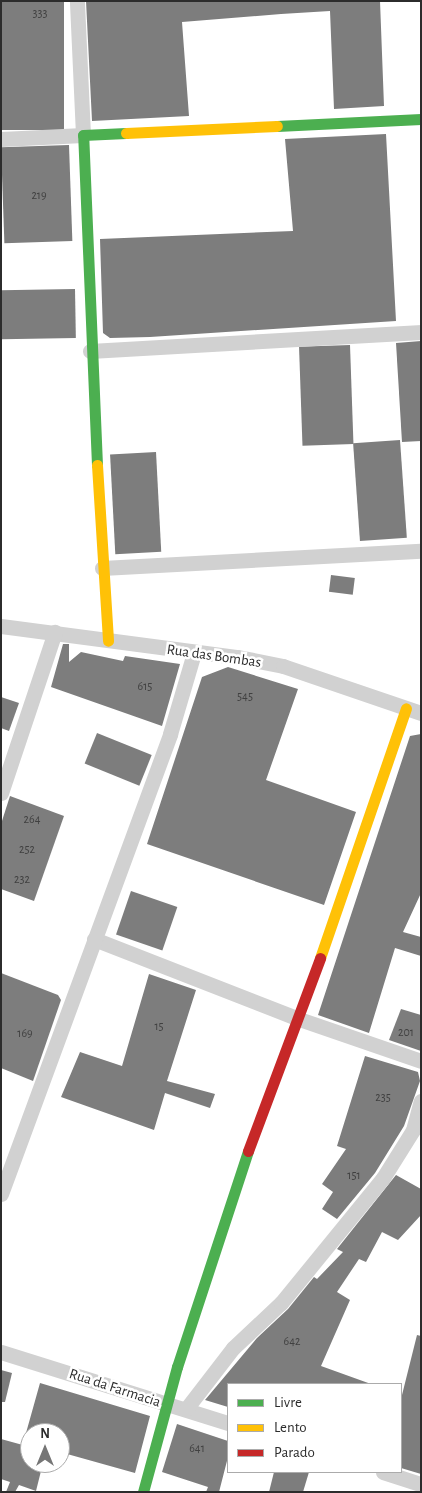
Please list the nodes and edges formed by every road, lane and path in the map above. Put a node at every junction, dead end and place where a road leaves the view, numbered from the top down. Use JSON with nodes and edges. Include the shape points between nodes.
{"nodes":[{"id":1,"x":77,"y":1,"type":"edge"},
{"id":2,"x":421,"y":119,"type":"edge"},
{"id":3,"x":82,"y":135,"type":"junction"},
{"id":4,"x":1,"y":139,"type":"edge"},
{"id":5,"x":421,"y":332,"type":"edge"},
{"id":6,"x":90,"y":351,"type":"junction"},
{"id":7,"x":421,"y":551,"type":"edge"},
{"id":8,"x":102,"y":568,"type":"junction"},
{"id":9,"x":1,"y":626,"type":"edge"},
{"id":10,"x":55,"y":632,"type":"junction"},
{"id":11,"x":108,"y":642,"type":"junction"},
{"id":12,"x":194,"y":653,"type":"junction"},
{"id":13,"x":414,"y":710,"type":"edge"},
{"id":14,"x":1,"y":793,"type":"edge"},
{"id":15,"x":94,"y":939,"type":"junction"},
{"id":16,"x":299,"y":1018,"type":"junction"},
{"id":17,"x":421,"y":1061,"type":"edge"},
{"id":18,"x":421,"y":1101,"type":"edge"},
{"id":19,"x":417,"y":1131,"type":"edge"},
{"id":20,"x":1,"y":1194,"type":"edge"},
{"id":21,"x":1,"y":1352,"type":"edge"},
{"id":22,"x":166,"y":1404,"type":"junction"},
{"id":23,"x":186,"y":1409,"type":"junction"},
{"id":24,"x":227,"y":1423,"type":"edge"},
{"id":25,"x":386,"y":1473,"type":"edge"},
{"id":26,"x":421,"y":1484,"type":"edge"},
{"id":27,"x":143,"y":1492,"type":"edge"}],
"edges":[{"from":1,"to":3,"type":"street"},
{"from":2,"to":3,"type":"street"},
{"from":3,"to":4,"type":"street"},
{"from":3,"to":6,"type":"street"},
{"from":5,"to":6,"type":"street"},
{"from":6,"to":8,"type":"street"},
{"from":7,"to":8,"type":"street"},
{"from":8,"to":11,"type":"street"},
{"from":9,"to":10,"type":"street","name":"Rua das Bombas"},
{"from":10,"to":11,"type":"street","name":"Rua das Bombas"},
{"from":10,"to":14,"type":"street"},
{"from":11,"to":12,"type":"street","name":"Rua das Bombas"},
{"from":12,"to":13,"type":"street","name":"Rua das Bombas","via":[[283,666]]},
{"from":12,"to":15,"type":"street","via":[[170,734]]},
{"from":13,"to":16,"type":"street"},
{"from":15,"to":16,"type":"street"},
{"from":15,"to":20,"type":"street"},
{"from":16,"to":17,"type":"street"},
{"from":16,"to":22,"type":"street","via":[[250,1145]]},
{"from":18,"to":19,"type":"street"},
{"from":19,"to":23,"type":"street","via":[[281,1303],[233,1348]]},
{"from":21,"to":22,"type":"street","name":"Rua da Farmacia"},
{"from":22,"to":23,"type":"street","name":"Rua da Farmacia"},
{"from":22,"to":27,"type":"street"},
{"from":23,"to":24,"type":"street","name":"Rua da Farmacia"},
{"from":25,"to":26,"type":"street"}]}
